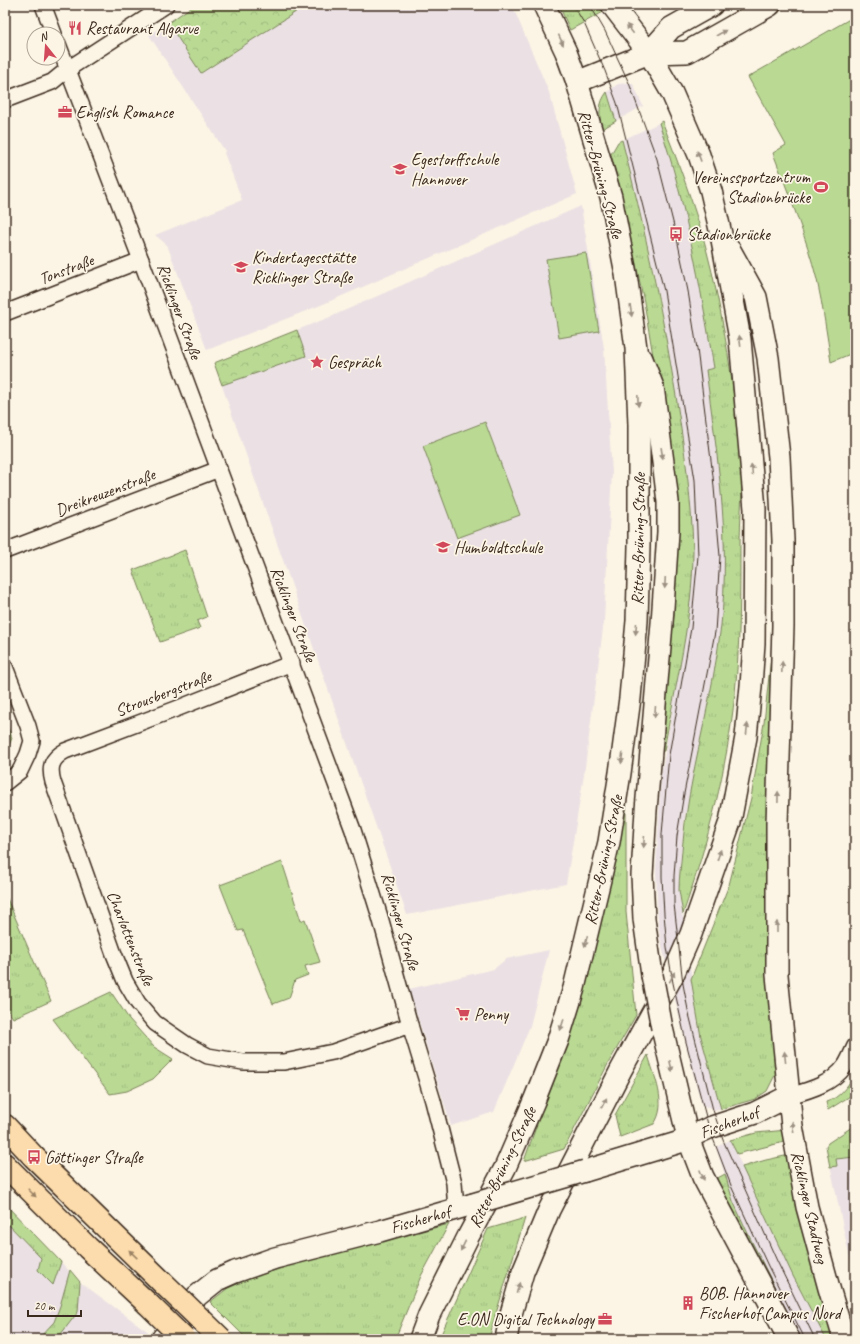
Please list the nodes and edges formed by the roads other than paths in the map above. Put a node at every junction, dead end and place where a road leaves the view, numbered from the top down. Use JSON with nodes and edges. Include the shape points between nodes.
{"nodes":[{"id":1,"x":43,"y":5,"type":"edge"},
{"id":2,"x":166,"y":5,"type":"edge"},
{"id":3,"x":544,"y":5,"type":"edge"},
{"id":4,"x":612,"y":5,"type":"edge"},
{"id":5,"x":712,"y":5,"type":"edge"},
{"id":6,"x":770,"y":5,"type":"edge"},
{"id":7,"x":51,"y":26,"type":"edge"},
{"id":8,"x":648,"y":53,"type":"junction"},
{"id":9,"x":66,"y":64,"type":"edge"},
{"id":10,"x":68,"y":69,"type":"junction"},
{"id":11,"x":577,"y":82,"type":"junction"},
{"id":12,"x":5,"y":100,"type":"edge"},
{"id":13,"x":721,"y":234,"type":"junction"},
{"id":14,"x":141,"y":260,"type":"junction"},
{"id":15,"x":5,"y":313,"type":"edge"},
{"id":16,"x":636,"y":348,"type":"junction"},
{"id":17,"x":219,"y":469,"type":"junction"},
{"id":18,"x":5,"y":550,"type":"edge"},
{"id":19,"x":292,"y":663,"type":"junction"},
{"id":20,"x":5,"y":668,"type":"edge"},
{"id":21,"x":52,"y":764,"type":"joint"},
{"id":22,"x":5,"y":783,"type":"edge"},
{"id":23,"x":410,"y":1025,"type":"junction"},
{"id":24,"x":855,"y":1046,"type":"edge"},
{"id":25,"x":789,"y":1096,"type":"junction"},
{"id":26,"x":5,"y":1126,"type":"edge"},
{"id":27,"x":688,"y":1138,"type":"junction"},
{"id":28,"x":5,"y":1165,"type":"edge"},
{"id":29,"x":465,"y":1206,"type":"junction"},
{"id":30,"x":162,"y":1339,"type":"edge"},
{"id":31,"x":184,"y":1339,"type":"edge"},
{"id":32,"x":221,"y":1339,"type":"edge"},
{"id":33,"x":420,"y":1339,"type":"edge"},
{"id":34,"x":506,"y":1339,"type":"edge"},
{"id":35,"x":789,"y":1339,"type":"edge"},
{"id":36,"x":844,"y":1339,"type":"edge"}],
"edges":[{"from":1,"to":7,"type":"street"},
{"from":2,"to":10,"type":"street"},
{"from":3,"to":11,"type":"street","name":"Ritter-Brüning-Straße","one_way":true},
{"from":8,"to":4,"type":"street","one_way":true},
{"from":5,"to":8,"type":"street","via":[[671,28]]},
{"from":8,"to":6,"type":"street","one_way":true,"via":[[687,52]]},
{"from":8,"to":11,"type":"street"},
{"from":13,"to":8,"type":"street","one_way":true,"via":[[699,154],[672,93]]},
{"from":9,"to":10,"type":"street","name":"Ricklinger Straße"},
{"from":10,"to":12,"type":"street","via":[[52,82]]},
{"from":10,"to":14,"type":"street","name":"Ricklinger Straße"},
{"from":11,"to":16,"type":"street","name":"Ritter-Brüning-Straße","one_way":true,"via":[[611,197],[626,274]]},
{"from":25,"to":13,"type":"street","one_way":true,"via":[[777,975],[777,824],[783,626],[783,540],[779,457],[768,358],[756,297]]},
{"from":34,"to":13,"type":"street","one_way":true,"via":[[523,1272],[548,1210],[673,975],[691,934],[730,822],[739,780],[747,729],[754,643],[755,509],[740,339]]},
{"from":14,"to":15,"type":"street","name":"Tonstraße"},
{"from":14,"to":17,"type":"street","name":"Ricklinger Straße"},
{"from":16,"to":27,"type":"street","name":"Ritter-Brüning-Straße","one_way":true,"bridge":true,"via":[[653,387],[668,502],[662,623],[642,875],[644,919],[662,1028]]},
{"from":16,"to":33,"type":"street","name":"Ritter-Brüning-Straße","one_way":true,"via":[[639,425],[637,620],[629,705],[609,842],[574,988],[558,1040],[505,1168],[469,1235]]},
{"from":17,"to":18,"type":"street","name":"Dreikreuzenstraße"},
{"from":17,"to":19,"type":"street","name":"Ricklinger Straße"},
{"from":19,"to":21,"type":"street","name":"Strousbergstraße","via":[[65,751],[57,756]]},
{"from":19,"to":23,"type":"street","name":"Ricklinger Straße","via":[[353,830]]},
{"from":20,"to":22,"type":"street","via":[[32,741],[20,771]]},
{"from":21,"to":23,"type":"street","name":"Charlottenstraße","via":[[50,773],[53,782],[125,981],[155,1023],[170,1035],[208,1056],[243,1062],[284,1062],[333,1052]]},
{"from":23,"to":29,"type":"street","name":"Ricklinger Straße","via":[[454,1183]]},
{"from":24,"to":25,"type":"street","via":[[846,1065],[828,1082],[809,1091]]},
{"from":25,"to":27,"type":"street","name":"Fischerhof","via":[[755,1113],[709,1128]]},
{"from":36,"to":25,"type":"street","name":"Ricklinger Stadtweg","one_way":true,"via":[[807,1207]]},
{"from":32,"to":26,"type":"main road","one_way":true,"bridge":true},
{"from":27,"to":29,"type":"street","name":"Fischerhof","bridge":true},
{"from":27,"to":35,"type":"street","one_way":true,"via":[[707,1186]]},
{"from":28,"to":31,"type":"main road","one_way":true,"bridge":true},
{"from":29,"to":30,"type":"street","name":"Fischerhof","via":[[275,1258],[235,1272],[218,1280],[197,1296]]}]}
